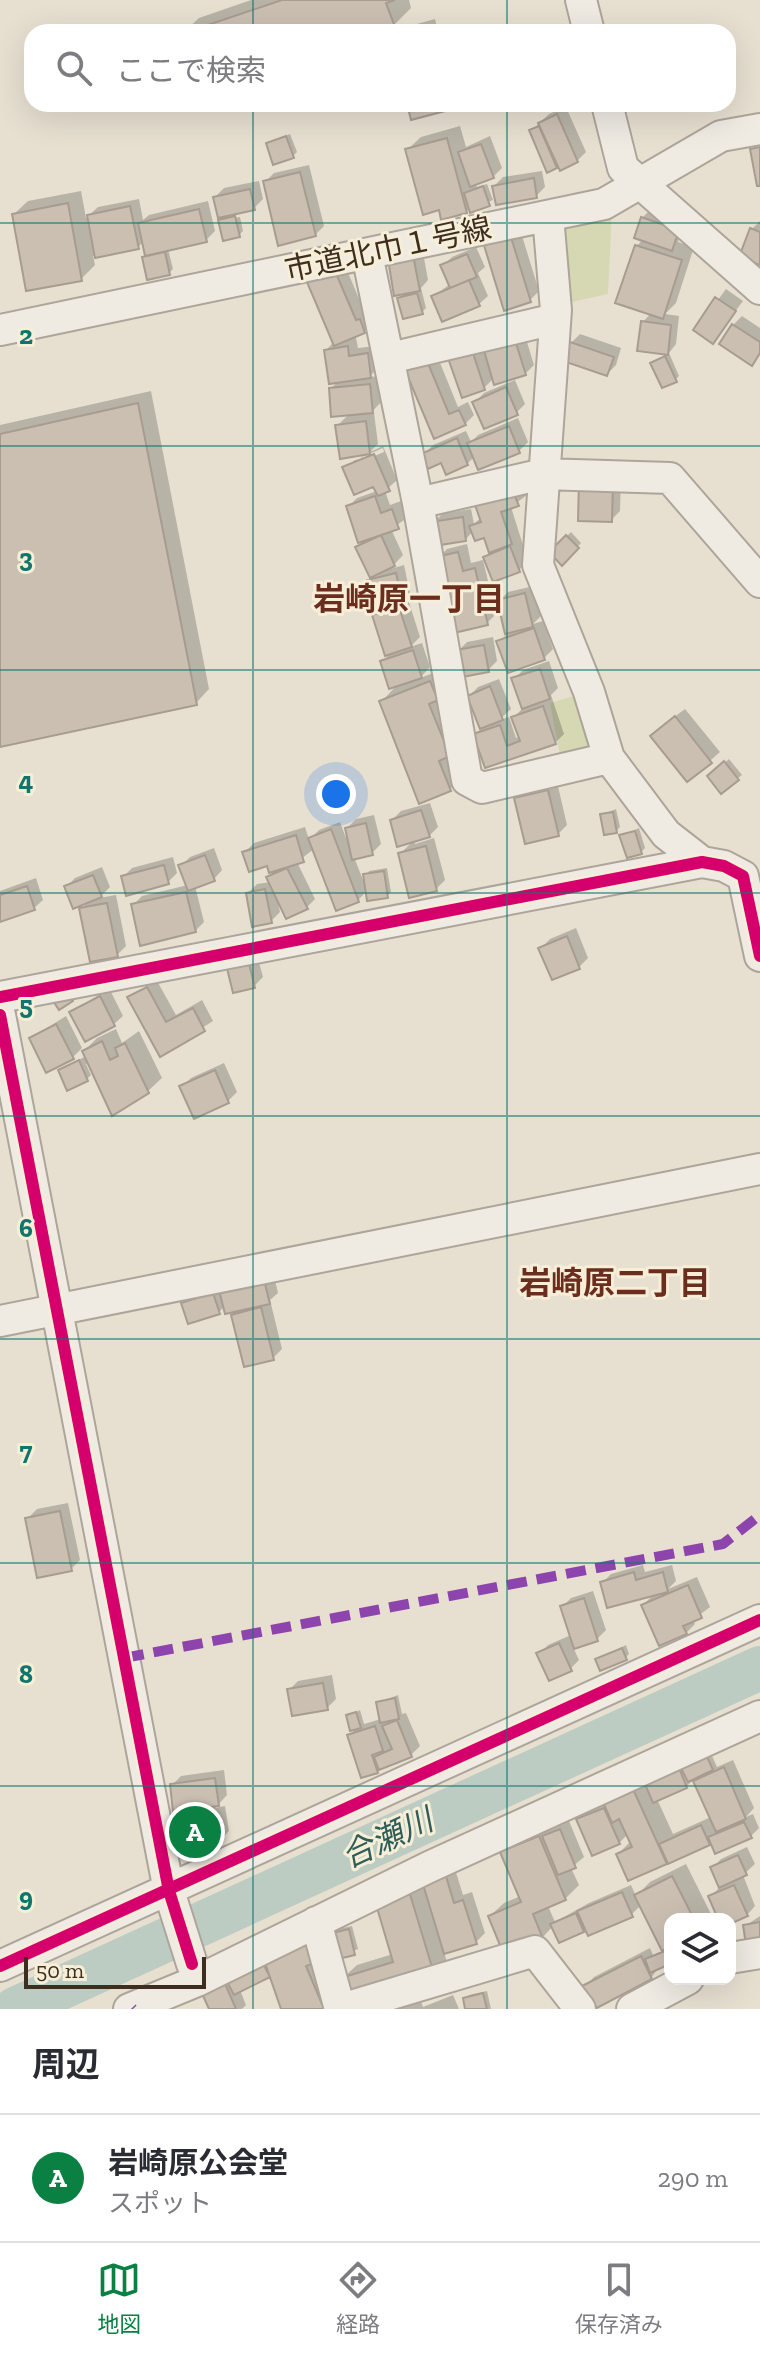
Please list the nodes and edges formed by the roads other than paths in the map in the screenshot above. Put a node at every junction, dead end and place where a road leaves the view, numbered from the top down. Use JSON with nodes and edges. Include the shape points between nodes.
{"nodes":[{"id":1,"x":581,"y":0,"type":"edge"},
{"id":2,"x":587,"y":24,"type":"edge"},
{"id":3,"x":609,"y":112,"type":"edge"},
{"id":4,"x":760,"y":129,"type":"edge"},
{"id":5,"x":637,"y":182,"type":"junction"},
{"id":6,"x":548,"y":216,"type":"junction"},
{"id":7,"x":367,"y":254,"type":"junction"},
{"id":8,"x":760,"y":289,"type":"edge"},
{"id":9,"x":555,"y":319,"type":"junction"},
{"id":10,"x":0,"y":330,"type":"edge"},
{"id":11,"x":390,"y":358,"type":"junction"},
{"id":12,"x":543,"y":474,"type":"junction"},
{"id":13,"x":418,"y":503,"type":"junction"},
{"id":14,"x":760,"y":582,"type":"edge"},
{"id":15,"x":609,"y":758,"type":"junction"},
{"id":16,"x":702,"y":862,"type":"junction"},
{"id":17,"x":760,"y":956,"type":"edge"},
{"id":18,"x":0,"y":997,"type":"edge"},
{"id":19,"x":0,"y":1015,"type":"edge"},
{"id":20,"x":760,"y":1169,"type":"edge"},
{"id":21,"x":55,"y":1308,"type":"junction"},
{"id":22,"x":0,"y":1321,"type":"edge"},
{"id":23,"x":760,"y":1620,"type":"edge"},
{"id":24,"x":760,"y":1716,"type":"edge"},
{"id":25,"x":169,"y":1891,"type":"junction"},
{"id":26,"x":316,"y":1922,"type":"junction"},
{"id":27,"x":760,"y":1953,"type":"edge"},
{"id":28,"x":736,"y":1957,"type":"edge"},
{"id":29,"x":192,"y":1964,"type":"dead end"},
{"id":30,"x":0,"y":1966,"type":"edge"},
{"id":31,"x":677,"y":1985,"type":"edge"},
{"id":32,"x":129,"y":2009,"type":"edge"},
{"id":33,"x":340,"y":2009,"type":"edge"},
{"id":34,"x":580,"y":2009,"type":"edge"},
{"id":35,"x":632,"y":2009,"type":"edge"}],
"edges":[{"from":1,"to":2,"type":"street"},
{"from":3,"to":5,"type":"street","via":[[623,168]]},
{"from":4,"to":5,"type":"street","name":"市道北巾１号線","via":[[721,136]]},
{"from":5,"to":6,"type":"street","name":"市道北巾１号線","via":[[604,204]]},
{"from":5,"to":8,"type":"street"},
{"from":6,"to":7,"type":"street","name":"市道北巾１号線"},
{"from":6,"to":9,"type":"street"},
{"from":7,"to":10,"type":"street","name":"市道北巾１号線"},
{"from":7,"to":11,"type":"street"},
{"from":9,"to":11,"type":"street"},
{"from":9,"to":12,"type":"street"},
{"from":11,"to":13,"type":"street"},
{"from":12,"to":13,"type":"street"},
{"from":12,"to":14,"type":"street","via":[[670,478]]},
{"from":12,"to":15,"type":"street","via":[[538,565],[589,692]]},
{"from":13,"to":15,"type":"street","via":[[467,780],[482,788]]},
{"from":15,"to":16,"type":"street","via":[[666,834]]},
{"from":16,"to":17,"type":"street","via":[[743,876]]},
{"from":16,"to":18,"type":"street"},
{"from":19,"to":21,"type":"street"},
{"from":20,"to":21,"type":"street"},
{"from":21,"to":22,"type":"street"},
{"from":21,"to":25,"type":"street"},
{"from":23,"to":25,"type":"street"},
{"from":24,"to":26,"type":"street"},
{"from":25,"to":29,"type":"street"},
{"from":25,"to":30,"type":"street"},
{"from":26,"to":32,"type":"street"},
{"from":26,"to":33,"type":"street"},
{"from":27,"to":28,"type":"street"},
{"from":31,"to":35,"type":"street"},
{"from":33,"to":34,"type":"street","via":[[535,1951]]}]}
